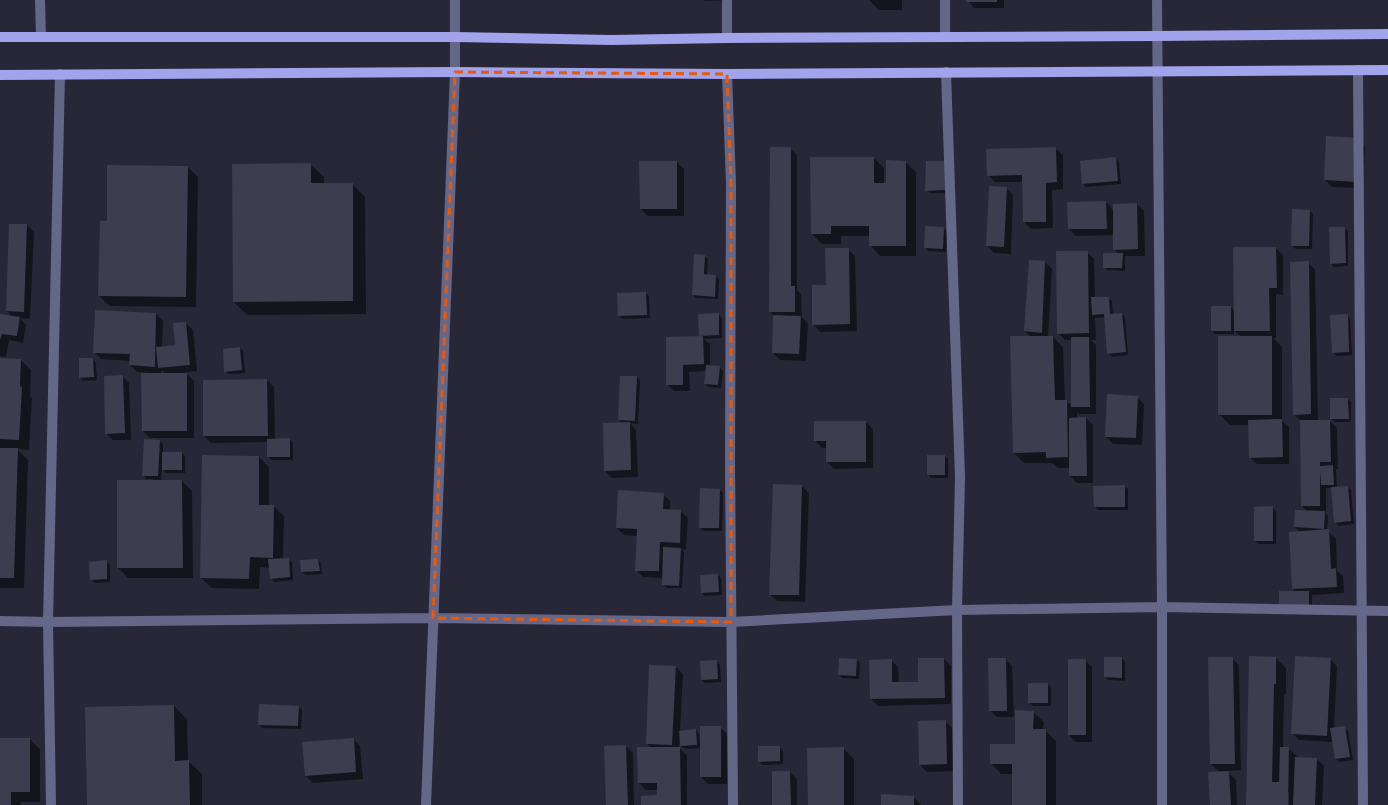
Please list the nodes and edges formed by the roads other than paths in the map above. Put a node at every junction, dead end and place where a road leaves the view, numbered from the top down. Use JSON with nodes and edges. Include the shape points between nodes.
{"nodes":[{"id":1,"x":40,"y":0,"type":"edge"},
{"id":2,"x":455,"y":0,"type":"edge"},
{"id":3,"x":727,"y":0,"type":"edge"},
{"id":4,"x":945,"y":0,"type":"edge"},
{"id":5,"x":1157,"y":0,"type":"edge"},
{"id":6,"x":1388,"y":34,"type":"edge"},
{"id":7,"x":945,"y":36,"type":"junction"},
{"id":8,"x":1156,"y":36,"type":"junction"},
{"id":9,"x":0,"y":37,"type":"edge"},
{"id":10,"x":41,"y":37,"type":"junction"},
{"id":11,"x":455,"y":37,"type":"junction"},
{"id":12,"x":727,"y":38,"type":"junction"},
{"id":13,"x":1358,"y":70,"type":"junction"},
{"id":14,"x":1388,"y":70,"type":"edge"},
{"id":15,"x":455,"y":72,"type":"junction"},
{"id":16,"x":946,"y":72,"type":"junction"},
{"id":17,"x":1157,"y":72,"type":"junction"},
{"id":18,"x":60,"y":74,"type":"junction"},
{"id":19,"x":727,"y":74,"type":"junction"},
{"id":20,"x":0,"y":75,"type":"edge"},
{"id":21,"x":1162,"y":607,"type":"junction"},
{"id":22,"x":957,"y":610,"type":"junction"},
{"id":23,"x":1360,"y":611,"type":"junction"},
{"id":24,"x":1388,"y":611,"type":"edge"},
{"id":25,"x":433,"y":618,"type":"junction"},
{"id":26,"x":0,"y":621,"type":"edge"},
{"id":27,"x":48,"y":622,"type":"junction"},
{"id":28,"x":732,"y":622,"type":"junction"},
{"id":29,"x":51,"y":805,"type":"edge"},
{"id":30,"x":426,"y":805,"type":"edge"},
{"id":31,"x":733,"y":805,"type":"edge"},
{"id":32,"x":958,"y":805,"type":"edge"},
{"id":33,"x":1162,"y":805,"type":"edge"},
{"id":34,"x":1363,"y":805,"type":"edge"}],
"edges":[{"from":1,"to":10,"type":"street"},
{"from":2,"to":11,"type":"street"},
{"from":3,"to":12,"type":"street"},
{"from":4,"to":7,"type":"street"},
{"from":5,"to":8,"type":"street"},
{"from":6,"to":8,"type":"main road"},
{"from":7,"to":8,"type":"main road"},
{"from":7,"to":12,"type":"main road"},
{"from":8,"to":17,"type":"street"},
{"from":9,"to":10,"type":"main road"},
{"from":10,"to":11,"type":"main road"},
{"from":11,"to":12,"type":"main road","via":[[611,40]]},
{"from":11,"to":15,"type":"street"},
{"from":13,"to":14,"type":"main road"},
{"from":13,"to":17,"type":"main road"},
{"from":13,"to":23,"type":"street"},
{"from":15,"to":18,"type":"main road"},
{"from":15,"to":19,"type":"main road"},
{"from":15,"to":25,"type":"street"},
{"from":16,"to":17,"type":"main road"},
{"from":16,"to":19,"type":"main road"},
{"from":16,"to":22,"type":"street","via":[[960,477]]},
{"from":17,"to":21,"type":"street"},
{"from":18,"to":20,"type":"main road"},
{"from":18,"to":27,"type":"street"},
{"from":19,"to":28,"type":"street","via":[[731,184]]},
{"from":21,"to":22,"type":"street"},
{"from":21,"to":23,"type":"street"},
{"from":21,"to":33,"type":"street"},
{"from":22,"to":28,"type":"street"},
{"from":22,"to":32,"type":"street"},
{"from":23,"to":24,"type":"street"},
{"from":23,"to":34,"type":"street"},
{"from":25,"to":27,"type":"street"},
{"from":25,"to":28,"type":"street"},
{"from":25,"to":30,"type":"street"},
{"from":26,"to":27,"type":"street"},
{"from":27,"to":29,"type":"street"},
{"from":28,"to":31,"type":"street"}]}
